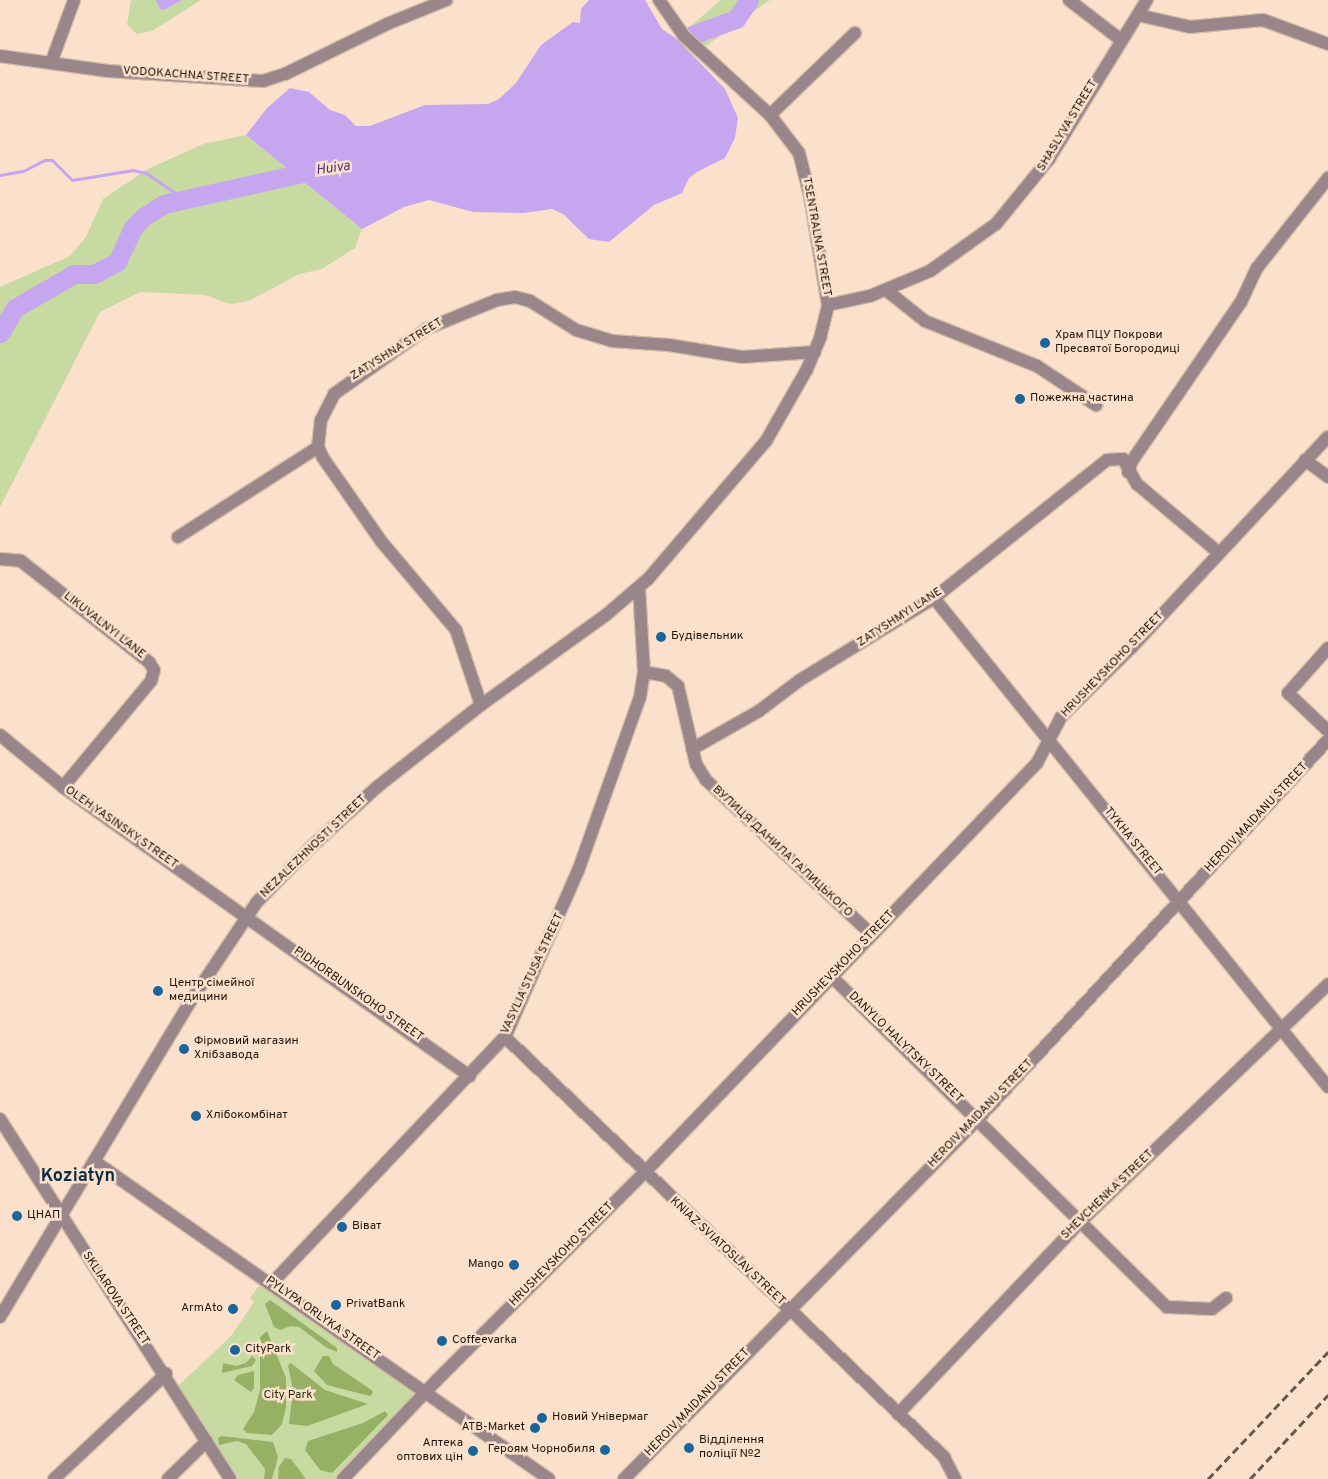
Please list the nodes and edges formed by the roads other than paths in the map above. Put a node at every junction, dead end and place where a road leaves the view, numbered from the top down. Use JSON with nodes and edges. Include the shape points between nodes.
{"nodes":[{"id":1,"x":74,"y":0,"type":"edge"},
{"id":2,"x":446,"y":0,"type":"edge"},
{"id":3,"x":659,"y":0,"type":"edge"},
{"id":4,"x":1069,"y":0,"type":"edge"},
{"id":5,"x":1147,"y":0,"type":"edge"},
{"id":6,"x":1138,"y":15,"type":"junction"},
{"id":7,"x":855,"y":33,"type":"dead end"},
{"id":8,"x":1122,"y":40,"type":"junction"},
{"id":9,"x":1328,"y":44,"type":"edge"},
{"id":10,"x":0,"y":56,"type":"edge"},
{"id":11,"x":52,"y":63,"type":"junction"},
{"id":12,"x":770,"y":115,"type":"junction"},
{"id":13,"x":1328,"y":178,"type":"edge"},
{"id":14,"x":886,"y":290,"type":"junction"},
{"id":15,"x":828,"y":305,"type":"junction"},
{"id":16,"x":815,"y":352,"type":"junction"},
{"id":17,"x":1096,"y":405,"type":"dead end"},
{"id":18,"x":1328,"y":437,"type":"edge"},
{"id":19,"x":318,"y":447,"type":"junction"},
{"id":20,"x":1305,"y":460,"type":"junction"},
{"id":21,"x":1128,"y":472,"type":"junction"},
{"id":22,"x":1328,"y":477,"type":"edge"},
{"id":23,"x":178,"y":537,"type":"dead end"},
{"id":24,"x":1219,"y":553,"type":"junction"},
{"id":25,"x":0,"y":559,"type":"edge"},
{"id":26,"x":639,"y":587,"type":"junction"},
{"id":27,"x":934,"y":598,"type":"junction"},
{"id":28,"x":1328,"y":648,"type":"edge"},
{"id":29,"x":644,"y":672,"type":"junction"},
{"id":30,"x":481,"y":705,"type":"junction"},
{"id":31,"x":1328,"y":731,"type":"edge"},
{"id":32,"x":0,"y":735,"type":"edge"},
{"id":33,"x":1050,"y":739,"type":"junction"},
{"id":34,"x":1328,"y":740,"type":"edge"},
{"id":35,"x":692,"y":749,"type":"junction"},
{"id":36,"x":63,"y":787,"type":"junction"},
{"id":37,"x":1180,"y":900,"type":"junction"},
{"id":38,"x":246,"y":916,"type":"junction"},
{"id":39,"x":872,"y":935,"type":"junction"},
{"id":40,"x":832,"y":977,"type":"junction"},
{"id":41,"x":1328,"y":984,"type":"edge"},
{"id":42,"x":1281,"y":1028,"type":"junction"},
{"id":43,"x":505,"y":1037,"type":"junction"},
{"id":44,"x":470,"y":1076,"type":"junction"},
{"id":45,"x":1328,"y":1087,"type":"edge"},
{"id":46,"x":978,"y":1118,"type":"junction"},
{"id":47,"x":0,"y":1119,"type":"edge"},
{"id":48,"x":94,"y":1161,"type":"junction"},
{"id":49,"x":644,"y":1173,"type":"junction"},
{"id":50,"x":60,"y":1217,"type":"junction"},
{"id":51,"x":1079,"y":1222,"type":"junction"},
{"id":52,"x":272,"y":1283,"type":"junction"},
{"id":53,"x":1226,"y":1298,"type":"dead end"},
{"id":54,"x":788,"y":1309,"type":"junction"},
{"id":55,"x":0,"y":1317,"type":"edge"},
{"id":56,"x":166,"y":1374,"type":"junction"},
{"id":57,"x":426,"y":1392,"type":"junction"},
{"id":58,"x":898,"y":1414,"type":"junction"},
{"id":59,"x":207,"y":1442,"type":"junction"},
{"id":60,"x":54,"y":1479,"type":"edge"},
{"id":61,"x":168,"y":1479,"type":"edge"},
{"id":62,"x":230,"y":1479,"type":"edge"},
{"id":63,"x":343,"y":1479,"type":"edge"},
{"id":64,"x":550,"y":1479,"type":"edge"},
{"id":65,"x":624,"y":1479,"type":"edge"},
{"id":66,"x":955,"y":1479,"type":"edge"}],
"edges":[{"from":1,"to":11,"type":"street"},
{"from":2,"to":11,"type":"street","name":"VODOKACHNA STREET","via":[[387,24],[285,74],[263,81],[108,71]]},
{"from":3,"to":12,"type":"street","name":"TSENTRALNA STREET","via":[[684,36]]},
{"from":4,"to":8,"type":"street"},
{"from":5,"to":6,"type":"street","name":"SHASLYVA STREET"},
{"from":6,"to":8,"type":"street","name":"SHASLYVA STREET"},
{"from":6,"to":9,"type":"street","via":[[1190,28],[1263,20]]},
{"from":7,"to":12,"type":"street"},
{"from":8,"to":14,"type":"street","name":"SHASLYVA STREET","via":[[1049,159],[996,224],[930,271]]},
{"from":10,"to":11,"type":"street","name":"VODOKACHNA STREET"},
{"from":12,"to":15,"type":"street","name":"TSENTRALNA STREET","via":[[788,134],[803,165]]},
{"from":13,"to":21,"type":"street","via":[[1257,268],[1241,302],[1164,413]]},
{"from":14,"to":15,"type":"street","name":"SHASLYVA STREET","via":[[844,304]]},
{"from":14,"to":17,"type":"street","via":[[925,322],[1037,366]]},
{"from":15,"to":16,"type":"street","name":"TSENTRALNA STREET"},
{"from":16,"to":19,"type":"street","name":"ZATYSHNA STREET","via":[[742,357],[669,345],[612,341],[576,330],[522,298],[504,298],[434,325],[351,379],[326,406]]},
{"from":16,"to":26,"type":"street","name":"TSENTRALNA STREET","via":[[766,440]]},
{"from":18,"to":20,"type":"street","name":"HRUSHEVSKOHO STREET"},
{"from":19,"to":23,"type":"street"},
{"from":19,"to":30,"type":"street","via":[[381,542],[456,630]]},
{"from":20,"to":22,"type":"street"},
{"from":20,"to":24,"type":"street","name":"HRUSHEVSKOHO STREET"},
{"from":21,"to":24,"type":"street","via":[[1137,484]]},
{"from":21,"to":27,"type":"street","name":"ZATYSHMYI LANE","via":[[1123,459],[1108,460]]},
{"from":24,"to":33,"type":"street","name":"HRUSHEVSKOHO STREET","via":[[1132,647],[1061,717]]},
{"from":25,"to":36,"type":"street","name":"LIKUVALNYI LANE","via":[[21,561],[149,662],[154,670],[151,680]]},
{"from":26,"to":29,"type":"street","name":"VASYLIA STUSA STREET"},
{"from":26,"to":30,"type":"street","name":"NEZALEZHNOSTI STREET"},
{"from":27,"to":33,"type":"street","name":"TYKHA STREET"},
{"from":27,"to":35,"type":"street","name":"ZATYSHMYI LANE","via":[[805,677],[759,711]]},
{"from":28,"to":31,"type":"street","via":[[1288,693]]},
{"from":29,"to":35,"type":"street","name":"ВУЛИЦЯ ДАНИЛА ГАЛИЦЬКОГО","via":[[666,676],[678,686]]},
{"from":29,"to":43,"type":"street","name":"VASYLIA STUSA STREET","via":[[633,721],[578,871]]},
{"from":30,"to":38,"type":"street","name":"NEZALEZHNOSTI STREET","via":[[352,809]]},
{"from":32,"to":36,"type":"street","name":"OLEH YASINSKY STREET"},
{"from":33,"to":37,"type":"street","name":"TYKHA STREET"},
{"from":33,"to":39,"type":"street","name":"HRUSHEVSKOHO STREET","via":[[1037,763]]},
{"from":34,"to":37,"type":"street","name":"HEROIV MAIDANU STREET"},
{"from":35,"to":39,"type":"street","name":"ВУЛИЦЯ ДАНИЛА ГАЛИЦЬКОГО","via":[[706,780]]},
{"from":36,"to":38,"type":"street","name":"OLEH YASINSKY STREET"},
{"from":37,"to":42,"type":"street","name":"TYKHA STREET"},
{"from":37,"to":46,"type":"street","name":"HEROIV MAIDANU STREET"},
{"from":38,"to":44,"type":"street","name":"PIDHORBUNSKOHO STREET"},
{"from":38,"to":48,"type":"street","name":"NEZALEZHNOSTI STREET"},
{"from":39,"to":40,"type":"street","name":"HRUSHEVSKOHO STREET"},
{"from":40,"to":46,"type":"street","name":"DANYLO HALYTSKY STREET"},
{"from":40,"to":49,"type":"street","name":"HRUSHEVSKOHO STREET"},
{"from":41,"to":42,"type":"street","name":"SHEVCHENKA STREET"},
{"from":42,"to":45,"type":"street","name":"TYKHA STREET"},
{"from":42,"to":51,"type":"street","name":"SHEVCHENKA STREET"},
{"from":43,"to":44,"type":"street","name":"VASYLIA STUSA STREET"},
{"from":43,"to":49,"type":"street","name":"KNIAZ SVIATOSLAV STREET"},
{"from":44,"to":52,"type":"street","name":"VASYLIA STUSA STREET"},
{"from":46,"to":51,"type":"street","name":"DANYLO HALYTSKY STREET"},
{"from":46,"to":54,"type":"street","name":"HEROIV MAIDANU STREET"},
{"from":47,"to":50,"type":"street","name":"SKLIAROVA STREET"},
{"from":48,"to":50,"type":"street","name":"NEZALEZHNOSTI STREET"},
{"from":48,"to":52,"type":"street","name":"PYLYPA ORLYKA STREET"},
{"from":49,"to":54,"type":"street","name":"KNIAZ SVIATOSLAV STREET"},
{"from":49,"to":57,"type":"street","name":"HRUSHEVSKOHO STREET"},
{"from":50,"to":55,"type":"street","name":"NEZALEZHNOSTI STREET"},
{"from":50,"to":56,"type":"street","name":"SKLIAROVA STREET"},
{"from":51,"to":53,"type":"street","name":"DANYLO HALYTSKY STREET","via":[[1167,1307],[1212,1309]]},
{"from":51,"to":58,"type":"street","name":"SHEVCHENKA STREET"},
{"from":52,"to":57,"type":"street","name":"PYLYPA ORLYKA STREET"},
{"from":54,"to":58,"type":"street","name":"KNIAZ SVIATOSLAV STREET"},
{"from":54,"to":65,"type":"street","name":"HEROIV MAIDANU STREET"},
{"from":56,"to":59,"type":"street","name":"SKLIAROVA STREET"},
{"from":56,"to":60,"type":"street"},
{"from":57,"to":63,"type":"street","name":"HRUSHEVSKOHO STREET"},
{"from":57,"to":64,"type":"street","name":"PYLYPA ORLYKA STREET"},
{"from":58,"to":66,"type":"street","name":"KNIAZ SVIATOSLAV STREET","via":[[950,1465]]},
{"from":59,"to":61,"type":"street"},
{"from":59,"to":62,"type":"street","name":"SKLIAROVA STREET"}]}
